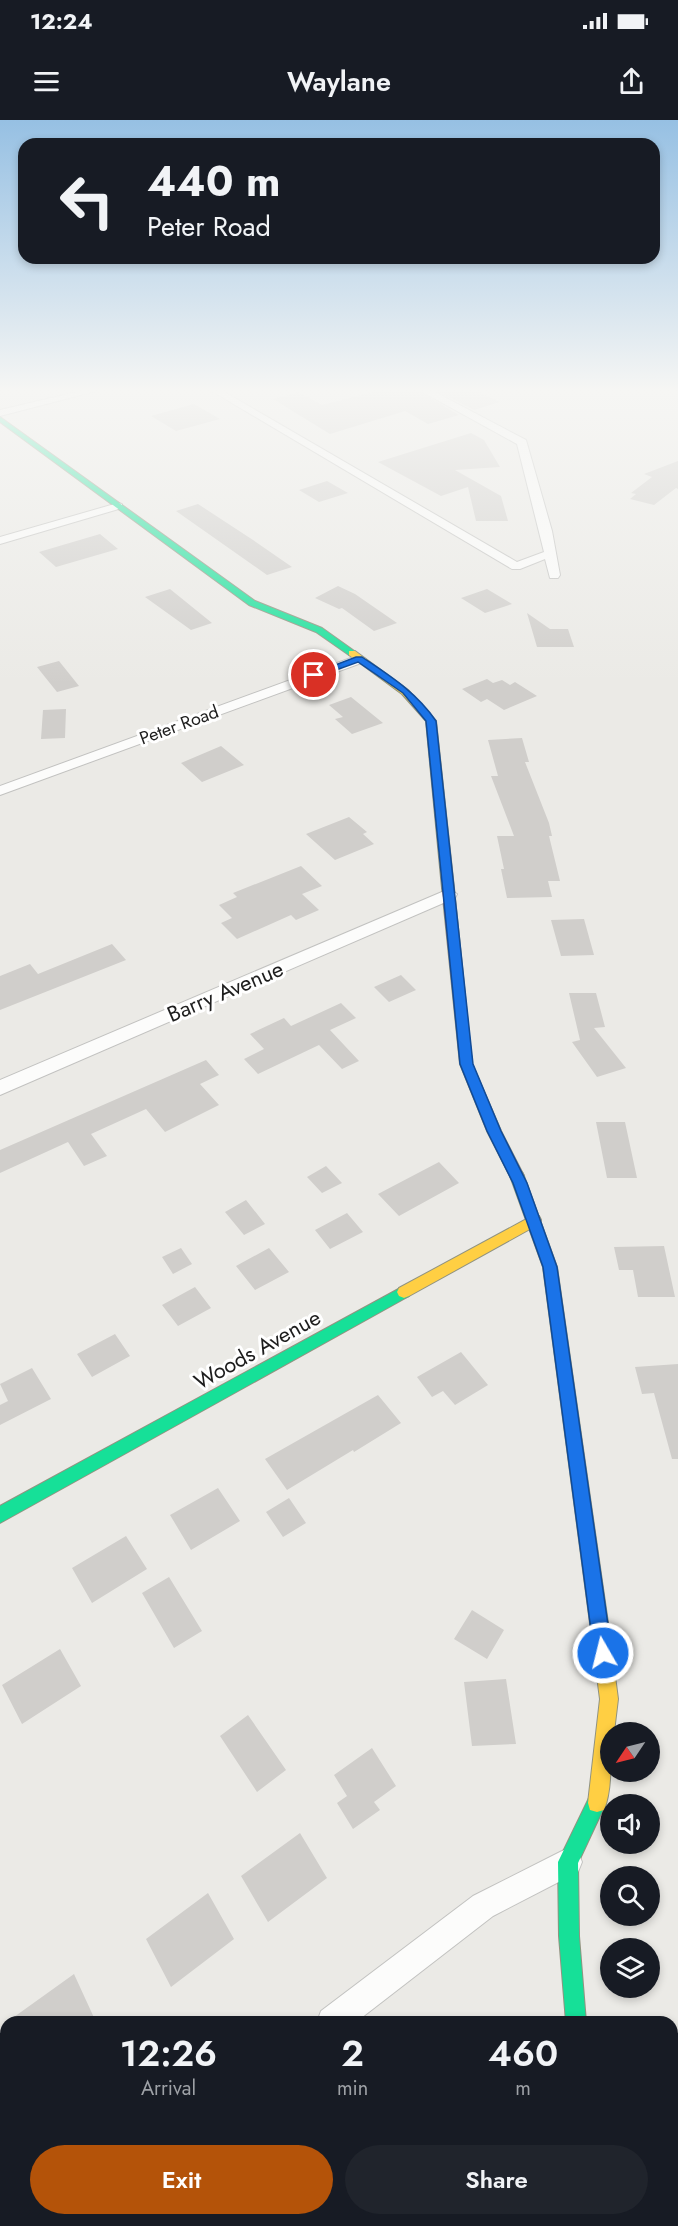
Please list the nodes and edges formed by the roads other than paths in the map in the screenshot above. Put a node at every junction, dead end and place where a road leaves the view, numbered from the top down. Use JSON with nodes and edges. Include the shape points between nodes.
{"nodes":[{"id":1,"x":94,"y":488,"type":"edge"},
{"id":2,"x":383,"y":488,"type":"edge"},
{"id":3,"x":534,"y":488,"type":"edge"},
{"id":4,"x":118,"y":506,"type":"junction"},
{"id":5,"x":0,"y":540,"type":"edge"},
{"id":6,"x":551,"y":553,"type":"junction"},
{"id":7,"x":554,"y":574,"type":"dead end"},
{"id":8,"x":359,"y":658,"type":"junction"},
{"id":9,"x":0,"y":791,"type":"edge"},
{"id":10,"x":449,"y":894,"type":"junction"},
{"id":11,"x":0,"y":1088,"type":"edge"},
{"id":12,"x":534,"y":1220,"type":"junction"},
{"id":13,"x":0,"y":1515,"type":"edge"},
{"id":14,"x":568,"y":1862,"type":"junction"},
{"id":15,"x":340,"y":2016,"type":"edge"},
{"id":16,"x":576,"y":2016,"type":"edge"}],
"edges":[{"from":1,"to":4,"type":"street"},
{"from":2,"to":6,"type":"street","via":[[516,566]]},
{"from":3,"to":6,"type":"street"},
{"from":4,"to":5,"type":"street"},
{"from":4,"to":8,"type":"street","via":[[252,603],[319,630]]},
{"from":6,"to":7,"type":"street"},
{"from":8,"to":9,"type":"street","name":"Peter Road"},
{"from":8,"to":10,"type":"street","via":[[406,691],[431,721]]},
{"from":10,"to":11,"type":"street","name":"Barry Avenue"},
{"from":10,"to":12,"type":"street","via":[[466,1064]]},
{"from":12,"to":13,"type":"street","name":"Woods Avenue"},
{"from":12,"to":14,"type":"street","via":[[550,1267],[609,1699],[598,1802]]},
{"from":14,"to":15,"type":"street","via":[[483,1906]]},
{"from":14,"to":16,"type":"street"}]}
